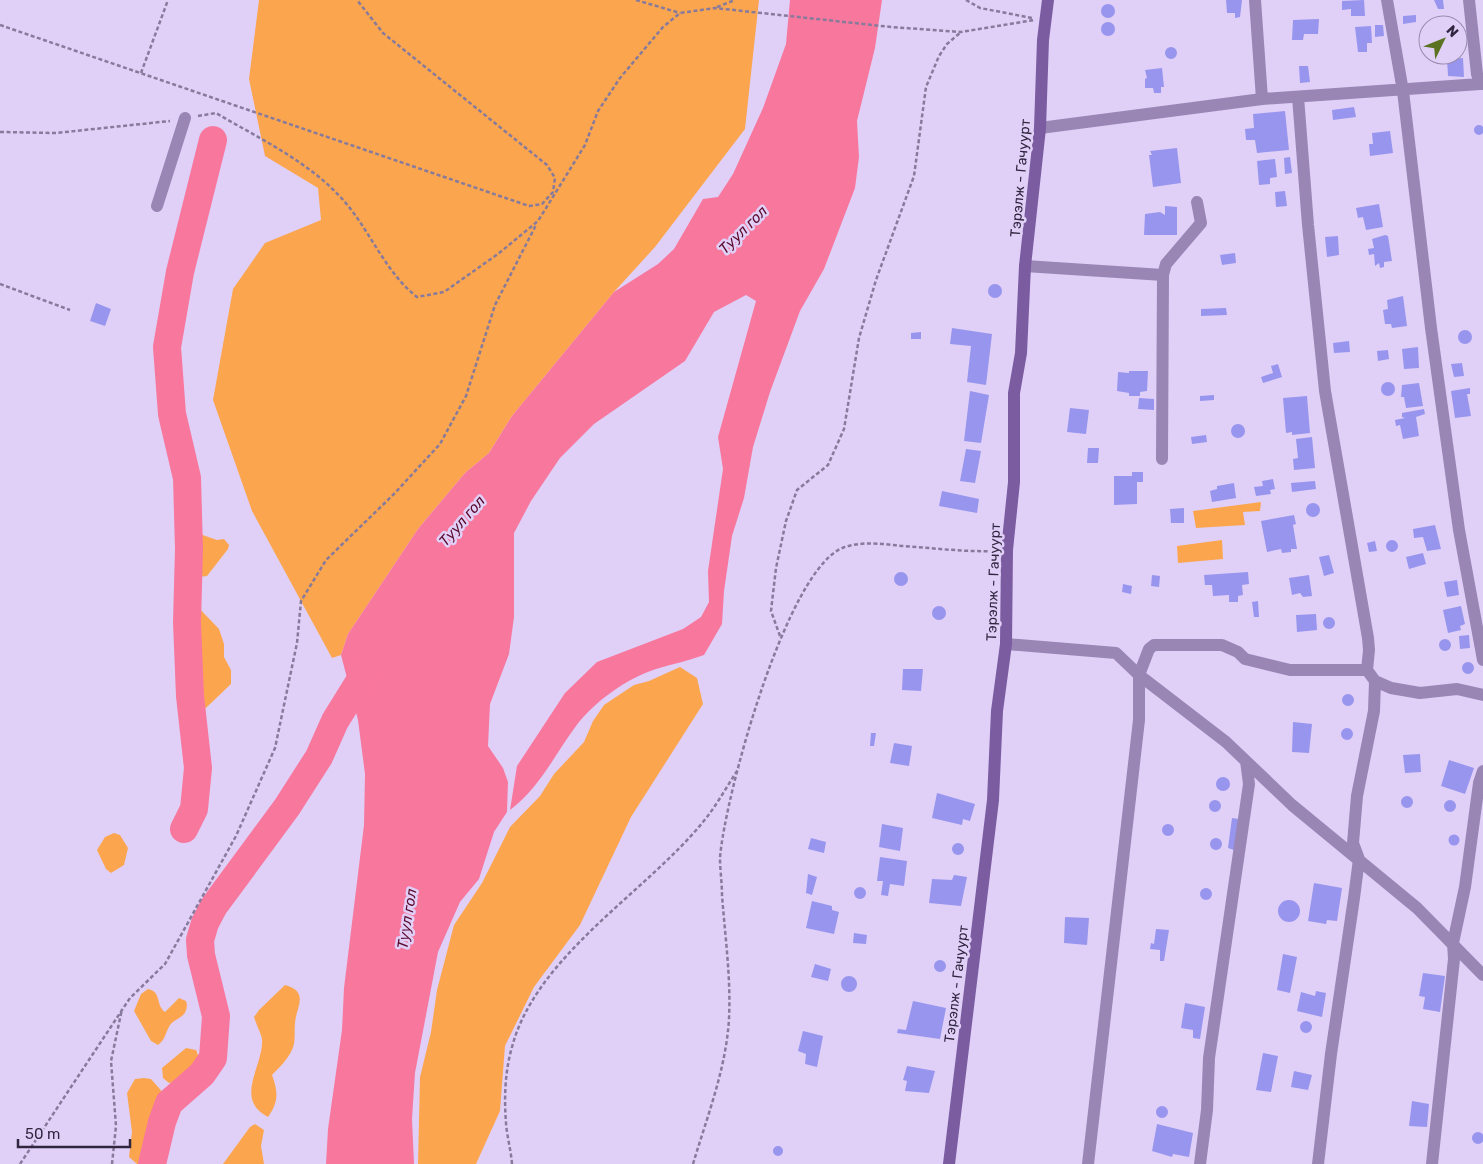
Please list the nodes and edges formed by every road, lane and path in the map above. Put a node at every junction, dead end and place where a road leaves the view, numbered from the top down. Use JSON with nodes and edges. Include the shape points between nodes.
{"nodes":[{"id":1,"x":168,"y":0,"type":"edge"},
{"id":2,"x":357,"y":0,"type":"edge"},
{"id":3,"x":636,"y":0,"type":"edge"},
{"id":4,"x":735,"y":0,"type":"edge"},
{"id":5,"x":966,"y":0,"type":"edge"},
{"id":6,"x":1048,"y":0,"type":"edge"},
{"id":7,"x":1255,"y":0,"type":"edge"},
{"id":8,"x":1387,"y":0,"type":"edge"},
{"id":9,"x":1469,"y":0,"type":"edge"},
{"id":10,"x":716,"y":8,"type":"junction"},
{"id":11,"x":680,"y":12,"type":"junction"},
{"id":12,"x":0,"y":25,"type":"edge"},
{"id":13,"x":961,"y":32,"type":"junction"},
{"id":14,"x":141,"y":72,"type":"junction"},
{"id":15,"x":1482,"y":84,"type":"edge"},
{"id":16,"x":1403,"y":90,"type":"junction"},
{"id":17,"x":1298,"y":97,"type":"junction"},
{"id":18,"x":1262,"y":99,"type":"junction"},
{"id":19,"x":184,"y":118,"type":"junction"},
{"id":20,"x":1040,"y":128,"type":"junction"},
{"id":21,"x":0,"y":132,"type":"edge"},
{"id":22,"x":1197,"y":202,"type":"dead end"},
{"id":23,"x":157,"y":206,"type":"dead end"},
{"id":24,"x":538,"y":221,"type":"junction"},
{"id":25,"x":1025,"y":266,"type":"junction"},
{"id":26,"x":1163,"y":275,"type":"junction"},
{"id":27,"x":0,"y":284,"type":"edge"},
{"id":28,"x":70,"y":310,"type":"dead end"},
{"id":29,"x":1162,"y":459,"type":"dead end"},
{"id":30,"x":1008,"y":550,"type":"junction"},
{"id":31,"x":780,"y":637,"type":"junction"},
{"id":32,"x":1006,"y":644,"type":"junction"},
{"id":33,"x":1483,"y":660,"type":"edge"},
{"id":34,"x":1367,"y":670,"type":"junction"},
{"id":35,"x":1139,"y":675,"type":"junction"},
{"id":36,"x":1375,"y":681,"type":"junction"},
{"id":37,"x":1483,"y":696,"type":"edge"},
{"id":38,"x":1246,"y":761,"type":"junction"},
{"id":39,"x":740,"y":765,"type":"junction"},
{"id":40,"x":1483,"y":771,"type":"edge"},
{"id":41,"x":1358,"y":860,"type":"junction"},
{"id":42,"x":1453,"y":943,"type":"junction"},
{"id":43,"x":1483,"y":975,"type":"edge"},
{"id":44,"x":123,"y":1008,"type":"junction"},
{"id":45,"x":20,"y":1164,"type":"edge"},
{"id":46,"x":112,"y":1164,"type":"edge"},
{"id":47,"x":512,"y":1164,"type":"edge"},
{"id":48,"x":693,"y":1164,"type":"edge"},
{"id":49,"x":949,"y":1164,"type":"edge"},
{"id":50,"x":1088,"y":1164,"type":"edge"},
{"id":51,"x":1200,"y":1164,"type":"edge"},
{"id":52,"x":1318,"y":1164,"type":"edge"},
{"id":53,"x":1432,"y":1164,"type":"edge"}],
"edges":[{"from":1,"to":14,"type":"path"},
{"from":2,"to":14,"type":"path","via":[[383,33],[547,165],[555,178],[553,192],[542,204],[529,206]]},
{"from":3,"to":11,"type":"path"},
{"from":4,"to":10,"type":"path"},
{"from":5,"to":13,"type":"path","via":[[980,8],[1035,19]]},
{"from":6,"to":20,"type":"main road","name":"Тэрэлж - Гачуурт"},
{"from":7,"to":18,"type":"street"},
{"from":8,"to":16,"type":"street"},
{"from":9,"to":15,"type":"street","via":[[1477,74]]},
{"from":10,"to":11,"type":"path"},
{"from":10,"to":13,"type":"path"},
{"from":11,"to":24,"type":"path","via":[[620,78],[598,111],[585,145]]},
{"from":12,"to":14,"type":"path"},
{"from":13,"to":31,"type":"path","via":[[938,56],[926,87],[914,176],[876,280],[859,338],[844,429],[828,465],[798,490],[786,521],[776,568],[772,611]]},
{"from":15,"to":16,"type":"street"},
{"from":16,"to":17,"type":"street"},
{"from":16,"to":33,"type":"street","via":[[1431,328],[1457,511]]},
{"from":17,"to":18,"type":"street"},
{"from":17,"to":34,"type":"street","via":[[1325,390],[1370,650]]},
{"from":18,"to":20,"type":"street"},
{"from":19,"to":21,"type":"path","via":[[56,133]]},
{"from":19,"to":23,"type":"street"},
{"from":19,"to":24,"type":"path","via":[[216,113],[308,167],[344,201],[401,285],[417,297],[444,292]]},
{"from":20,"to":25,"type":"main road","name":"Тэрэлж - Гачуурт"},
{"from":22,"to":26,"type":"street","via":[[1201,223],[1166,264]]},
{"from":24,"to":44,"type":"path","via":[[495,305],[466,396],[440,444],[326,560],[301,601],[297,643],[275,748],[236,836],[165,964]]},
{"from":25,"to":26,"type":"street"},
{"from":25,"to":30,"type":"main road","name":"Тэрэлж - Гачуурт","via":[[1021,352],[1014,393],[1014,482]]},
{"from":26,"to":29,"type":"street"},
{"from":27,"to":28,"type":"path"},
{"from":30,"to":31,"type":"path","via":[[966,552],[866,543],[844,547],[825,562],[800,594]]},
{"from":30,"to":32,"type":"main road","name":"Тэрэлж - Гачуурт"},
{"from":31,"to":39,"type":"path"},
{"from":32,"to":35,"type":"street","via":[[1116,653]]},
{"from":32,"to":49,"type":"main road","name":"Тэрэлж - Гачуурт","via":[[997,711],[993,800]]},
{"from":34,"to":35,"type":"street","via":[[1290,670],[1245,659],[1238,652],[1222,646],[1180,644],[1154,645],[1149,649]]},
{"from":34,"to":36,"type":"street"},
{"from":35,"to":38,"type":"street"},
{"from":35,"to":50,"type":"street","via":[[1139,720]]},
{"from":36,"to":37,"type":"street","via":[[1391,688],[1420,693],[1456,689]]},
{"from":36,"to":41,"type":"street","via":[[1374,711],[1357,796],[1353,843]]},
{"from":38,"to":41,"type":"street","via":[[1292,805]]},
{"from":38,"to":51,"type":"street","via":[[1249,784],[1212,1042]]},
{"from":39,"to":47,"type":"path","via":[[704,822],[574,948],[545,983],[524,1016],[512,1048],[505,1088]]},
{"from":39,"to":48,"type":"path","via":[[720,859],[730,977],[725,1055]]},
{"from":40,"to":42,"type":"street"},
{"from":41,"to":42,"type":"street","via":[[1417,908]]},
{"from":41,"to":52,"type":"street"},
{"from":42,"to":43,"type":"street"},
{"from":42,"to":53,"type":"street","via":[[1454,959]]},
{"from":44,"to":45,"type":"path"},
{"from":44,"to":46,"type":"path","via":[[111,1061],[116,1126]]}]}
